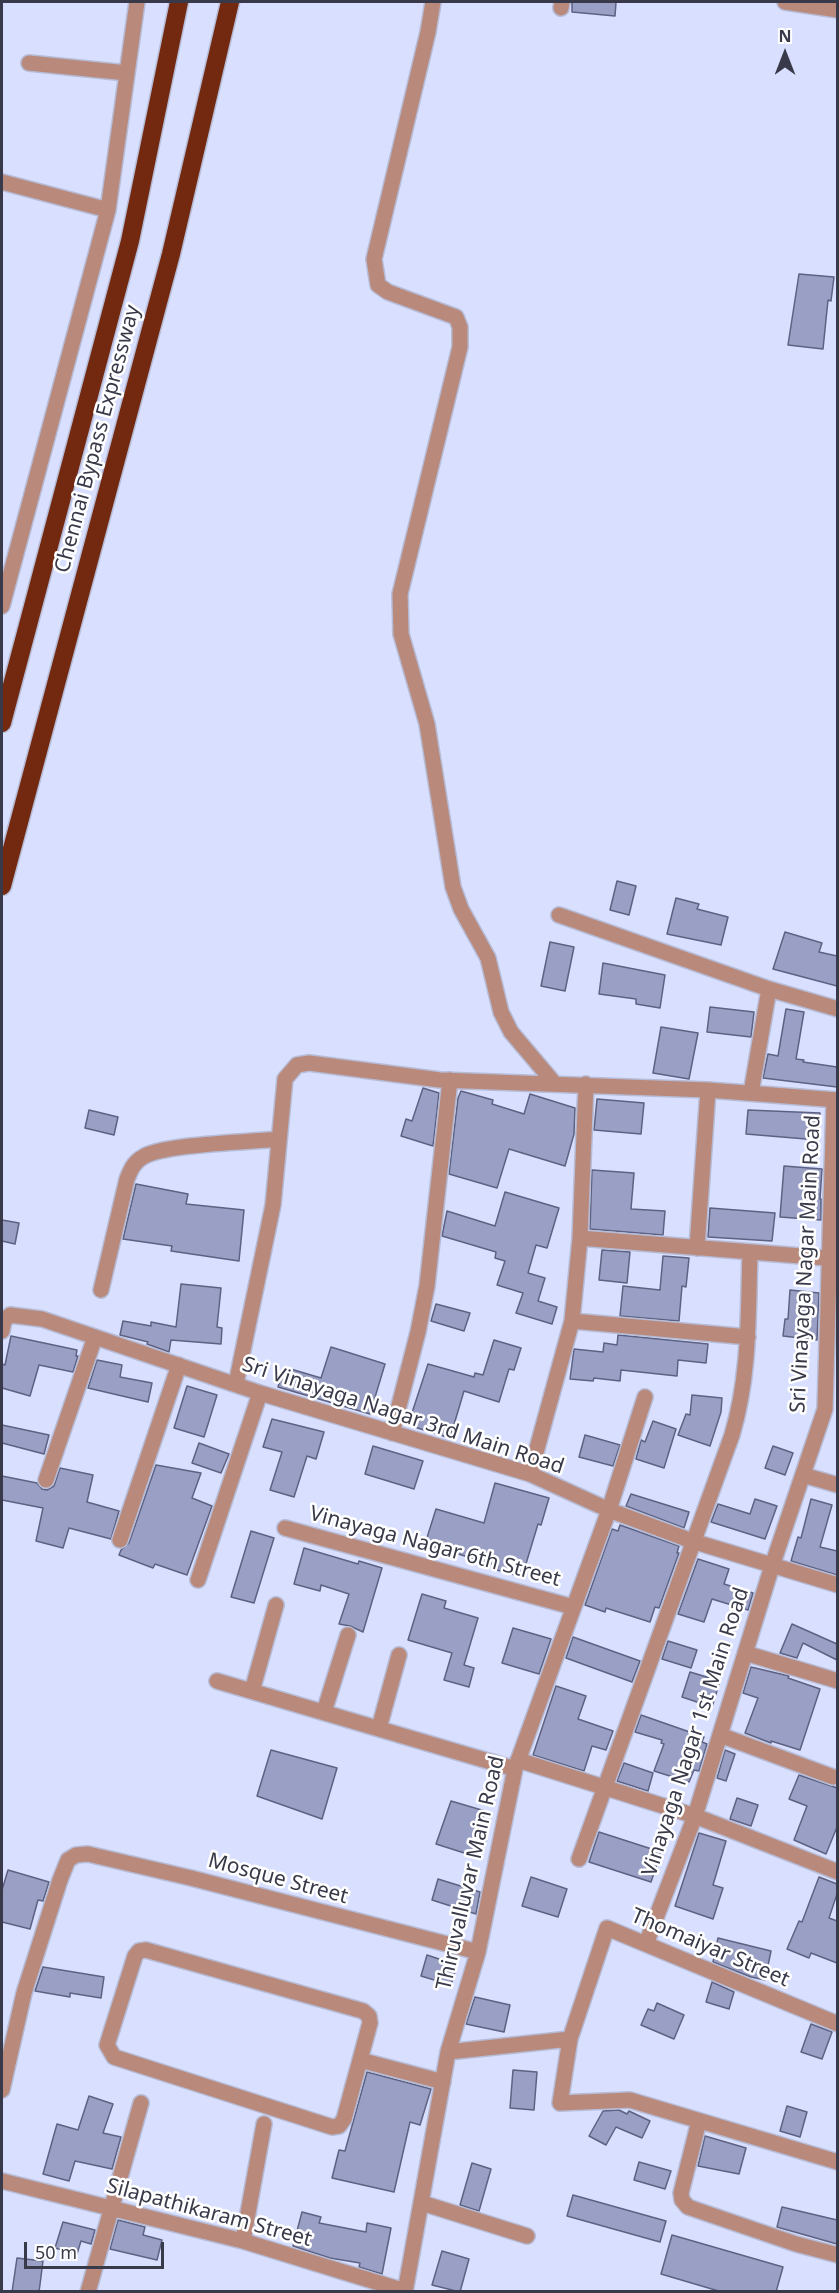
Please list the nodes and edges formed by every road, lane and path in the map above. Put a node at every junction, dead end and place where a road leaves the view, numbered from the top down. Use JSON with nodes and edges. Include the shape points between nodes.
{"nodes":[{"id":1,"x":137,"y":2,"type":"edge"},
{"id":2,"x":179,"y":2,"type":"edge"},
{"id":3,"x":230,"y":2,"type":"edge"},
{"id":4,"x":434,"y":2,"type":"edge"},
{"id":5,"x":785,"y":2,"type":"edge"},
{"id":6,"x":837,"y":10,"type":"edge"},
{"id":7,"x":29,"y":63,"type":"dead end"},
{"id":8,"x":127,"y":73,"type":"junction"},
{"id":9,"x":2,"y":182,"type":"edge"},
{"id":10,"x":108,"y":210,"type":"junction"},
{"id":11,"x":2,"y":606,"type":"edge"},
{"id":12,"x":2,"y":723,"type":"edge"},
{"id":13,"x":2,"y":886,"type":"edge"},
{"id":14,"x":559,"y":915,"type":"dead end"},
{"id":15,"x":770,"y":989,"type":"junction"},
{"id":16,"x":837,"y":1009,"type":"edge"},
{"id":17,"x":450,"y":1080,"type":"junction"},
{"id":18,"x":555,"y":1083,"type":"junction"},
{"id":19,"x":586,"y":1084,"type":"junction"},
{"id":20,"x":708,"y":1090,"type":"junction"},
{"id":21,"x":751,"y":1093,"type":"junction"},
{"id":22,"x":836,"y":1100,"type":"edge"},
{"id":23,"x":278,"y":1139,"type":"junction"},
{"id":24,"x":835,"y":1174,"type":"edge"},
{"id":25,"x":580,"y":1238,"type":"junction"},
{"id":26,"x":697,"y":1248,"type":"junction"},
{"id":27,"x":750,"y":1252,"type":"junction"},
{"id":28,"x":834,"y":1258,"type":"edge"},
{"id":29,"x":101,"y":1290,"type":"dead end"},
{"id":30,"x":572,"y":1321,"type":"junction"},
{"id":31,"x":2,"y":1331,"type":"edge"},
{"id":32,"x":95,"y":1337,"type":"junction"},
{"id":33,"x":748,"y":1337,"type":"junction"},
{"id":34,"x":832,"y":1345,"type":"edge"},
{"id":35,"x":179,"y":1365,"type":"junction"},
{"id":36,"x":236,"y":1384,"type":"junction"},
{"id":37,"x":260,"y":1393,"type":"junction"},
{"id":38,"x":645,"y":1397,"type":"dead end"},
{"id":39,"x":831,"y":1410,"type":"edge"},
{"id":40,"x":392,"y":1433,"type":"junction"},
{"id":41,"x":530,"y":1474,"type":"junction"},
{"id":42,"x":803,"y":1475,"type":"junction"},
{"id":43,"x":46,"y":1480,"type":"dead end"},
{"id":44,"x":837,"y":1485,"type":"edge"},
{"id":45,"x":609,"y":1510,"type":"junction"},
{"id":46,"x":285,"y":1528,"type":"dead end"},
{"id":47,"x":120,"y":1540,"type":"dead end"},
{"id":48,"x":692,"y":1541,"type":"junction"},
{"id":49,"x":772,"y":1566,"type":"junction"},
{"id":50,"x":198,"y":1580,"type":"dead end"},
{"id":51,"x":837,"y":1585,"type":"edge"},
{"id":52,"x":276,"y":1605,"type":"dead end"},
{"id":53,"x":573,"y":1608,"type":"junction"},
{"id":54,"x":348,"y":1635,"type":"dead end"},
{"id":55,"x":745,"y":1653,"type":"junction"},
{"id":56,"x":399,"y":1654,"type":"dead end"},
{"id":57,"x":217,"y":1680,"type":"dead end"},
{"id":58,"x":837,"y":1681,"type":"edge"},
{"id":59,"x":252,"y":1691,"type":"junction"},
{"id":60,"x":324,"y":1712,"type":"junction"},
{"id":61,"x":378,"y":1728,"type":"junction"},
{"id":62,"x":720,"y":1735,"type":"junction"},
{"id":63,"x":516,"y":1765,"type":"junction"},
{"id":64,"x":833,"y":1777,"type":"dead end"},
{"id":65,"x":605,"y":1788,"type":"junction"},
{"id":66,"x":695,"y":1816,"type":"junction"},
{"id":67,"x":579,"y":1859,"type":"dead end"},
{"id":68,"x":837,"y":1872,"type":"edge"},
{"id":69,"x":646,"y":1944,"type":"junction"},
{"id":70,"x":478,"y":1952,"type":"junction"},
{"id":71,"x":837,"y":2024,"type":"edge"},
{"id":72,"x":570,"y":2039,"type":"junction"},
{"id":73,"x":448,"y":2052,"type":"junction"},
{"id":74,"x":360,"y":2060,"type":"junction"},
{"id":75,"x":442,"y":2082,"type":"junction"},
{"id":76,"x":2,"y":2090,"type":"edge"},
{"id":77,"x":141,"y":2103,"type":"dead end"},
{"id":78,"x":699,"y":2121,"type":"junction"},
{"id":79,"x":264,"y":2124,"type":"dead end"},
{"id":80,"x":837,"y":2162,"type":"edge"},
{"id":81,"x":2,"y":2181,"type":"edge"},
{"id":82,"x":422,"y":2203,"type":"junction"},
{"id":83,"x":111,"y":2208,"type":"junction"},
{"id":84,"x":527,"y":2236,"type":"dead end"},
{"id":85,"x":243,"y":2241,"type":"junction"},
{"id":86,"x":837,"y":2255,"type":"edge"},
{"id":87,"x":405,"y":2291,"type":"edge"},
{"id":88,"x":88,"y":2292,"type":"edge"}],
"edges":[{"from":1,"to":8,"type":"street"},
{"from":2,"to":12,"type":"highway","name":"Chennai Bypass Expressway","via":[[130,241]]},
{"from":3,"to":13,"type":"highway","name":"Chennai Bypass Expressway","via":[[171,254]]},
{"from":4,"to":18,"type":"street","via":[[374,259],[378,285],[456,317],[460,327],[460,347],[400,594],[401,634],[427,724],[453,887],[488,958],[501,1012],[511,1032]]},
{"from":5,"to":6,"type":"street"},
{"from":7,"to":8,"type":"street"},
{"from":8,"to":10,"type":"street"},
{"from":9,"to":10,"type":"street"},
{"from":10,"to":11,"type":"street"},
{"from":14,"to":15,"type":"street"},
{"from":15,"to":16,"type":"street"},
{"from":15,"to":21,"type":"street"},
{"from":17,"to":18,"type":"street"},
{"from":17,"to":23,"type":"street","via":[[309,1063],[297,1065],[285,1078]]},
{"from":17,"to":40,"type":"street","via":[[427,1286]]},
{"from":18,"to":19,"type":"street"},
{"from":19,"to":20,"type":"street"},
{"from":19,"to":25,"type":"street"},
{"from":20,"to":21,"type":"street"},
{"from":20,"to":26,"type":"street"},
{"from":21,"to":22,"type":"street"},
{"from":22,"to":24,"type":"street","name":"Sri Vinayaga Nagar Main Road"},
{"from":23,"to":29,"type":"street","via":[[165,1150],[145,1155],[133,1165]]},
{"from":23,"to":36,"type":"street","via":[[269,1225]]},
{"from":24,"to":28,"type":"street","name":"Sri Vinayaga Nagar Main Road"},
{"from":25,"to":26,"type":"street"},
{"from":25,"to":30,"type":"street"},
{"from":26,"to":27,"type":"street"},
{"from":27,"to":28,"type":"street"},
{"from":27,"to":33,"type":"street"},
{"from":28,"to":34,"type":"street","name":"Sri Vinayaga Nagar Main Road"},
{"from":30,"to":33,"type":"street"},
{"from":30,"to":41,"type":"street"},
{"from":31,"to":32,"type":"street","name":"Sri Vinayaga Nagar 3rd Main Road","via":[[10,1315],[23,1315]]},
{"from":32,"to":35,"type":"street","name":"Sri Vinayaga Nagar 3rd Main Road"},
{"from":32,"to":43,"type":"street"},
{"from":33,"to":48,"type":"street","via":[[741,1402],[732,1435]]},
{"from":34,"to":39,"type":"street","name":"Sri Vinayaga Nagar Main Road"},
{"from":35,"to":36,"type":"street","name":"Sri Vinayaga Nagar 3rd Main Road"},
{"from":35,"to":47,"type":"street"},
{"from":36,"to":37,"type":"street","name":"Sri Vinayaga Nagar 3rd Main Road"},
{"from":37,"to":40,"type":"street","name":"Sri Vinayaga Nagar 3rd Main Road"},
{"from":37,"to":50,"type":"street"},
{"from":38,"to":45,"type":"street","name":"Thiruvalluvar Main Road"},
{"from":39,"to":42,"type":"street","name":"Sri Vinayaga Nagar Main Road"},
{"from":40,"to":41,"type":"street","name":"Sri Vinayaga Nagar 3rd Main Road"},
{"from":41,"to":45,"type":"street","name":"Sri Vinayaga Nagar 3rd Main Road"},
{"from":42,"to":44,"type":"street"},
{"from":42,"to":49,"type":"street","name":"Sri Vinayaga Nagar Main Road"},
{"from":45,"to":48,"type":"street","name":"Sri Vinayaga Nagar 3rd Main Road"},
{"from":45,"to":53,"type":"street","name":"Thiruvalluvar Main Road"},
{"from":46,"to":53,"type":"street","name":"Vinayaga Nagar 6th Street"},
{"from":48,"to":49,"type":"street","name":"Sri Vinayaga Nagar 3rd Main Road"},
{"from":48,"to":65,"type":"street"},
{"from":49,"to":51,"type":"street","name":"Sri Vinayaga Nagar 3rd Main Road"},
{"from":49,"to":55,"type":"street","name":"Vinayaga Nagar 1st Main Road"},
{"from":52,"to":59,"type":"street"},
{"from":53,"to":63,"type":"street","name":"Thiruvalluvar Main Road"},
{"from":54,"to":60,"type":"street"},
{"from":55,"to":58,"type":"street"},
{"from":55,"to":62,"type":"street","name":"Vinayaga Nagar 1st Main Road"},
{"from":56,"to":61,"type":"street"},
{"from":57,"to":59,"type":"street"},
{"from":59,"to":60,"type":"street"},
{"from":60,"to":61,"type":"street"},
{"from":61,"to":63,"type":"street"},
{"from":62,"to":64,"type":"street"},
{"from":62,"to":66,"type":"street","name":"Vinayaga Nagar 1st Main Road"},
{"from":63,"to":65,"type":"street"},
{"from":63,"to":70,"type":"street","name":"Thiruvalluvar Main Road"},
{"from":65,"to":66,"type":"street"},
{"from":65,"to":67,"type":"street"},
{"from":66,"to":68,"type":"street"},
{"from":66,"to":69,"type":"street","name":"Vinayaga Nagar 1st Main Road"},
{"from":69,"to":71,"type":"street","name":"Thomaiyar Street"},
{"from":69,"to":72,"type":"street","name":"Thomaiyar Street","via":[[607,1928]]},
{"from":70,"to":73,"type":"street","name":"Thiruvalluvar Main Road"},
{"from":70,"to":76,"type":"street","name":"Mosque Street","via":[[191,1878],[88,1854],[76,1855],[68,1860],[24,1993]]},
{"from":72,"to":73,"type":"street"},
{"from":72,"to":78,"type":"street","via":[[560,2103],[630,2100]]},
{"from":73,"to":75,"type":"street","name":"Thiruvalluvar Main Road"},
{"from":74,"to":74,"type":"street","via":[[370,2023],[363,2011],[146,1950],[135,1956],[107,2045],[114,2058],[332,2127],[339,2126],[344,2119]]},
{"from":74,"to":75,"type":"street"},
{"from":75,"to":82,"type":"street","name":"Thiruvalluvar Main Road"},
{"from":77,"to":83,"type":"street"},
{"from":78,"to":80,"type":"street"},
{"from":78,"to":86,"type":"street","via":[[681,2193],[688,2207]]},
{"from":79,"to":85,"type":"street"},
{"from":81,"to":83,"type":"street","name":"Silapathikaram Street"},
{"from":82,"to":84,"type":"street"},
{"from":82,"to":87,"type":"street","name":"Thiruvalluvar Main Road"},
{"from":83,"to":85,"type":"street","name":"Silapathikaram Street"},
{"from":83,"to":88,"type":"street"},
{"from":85,"to":87,"type":"street","name":"Silapathikaram Street"}]}
